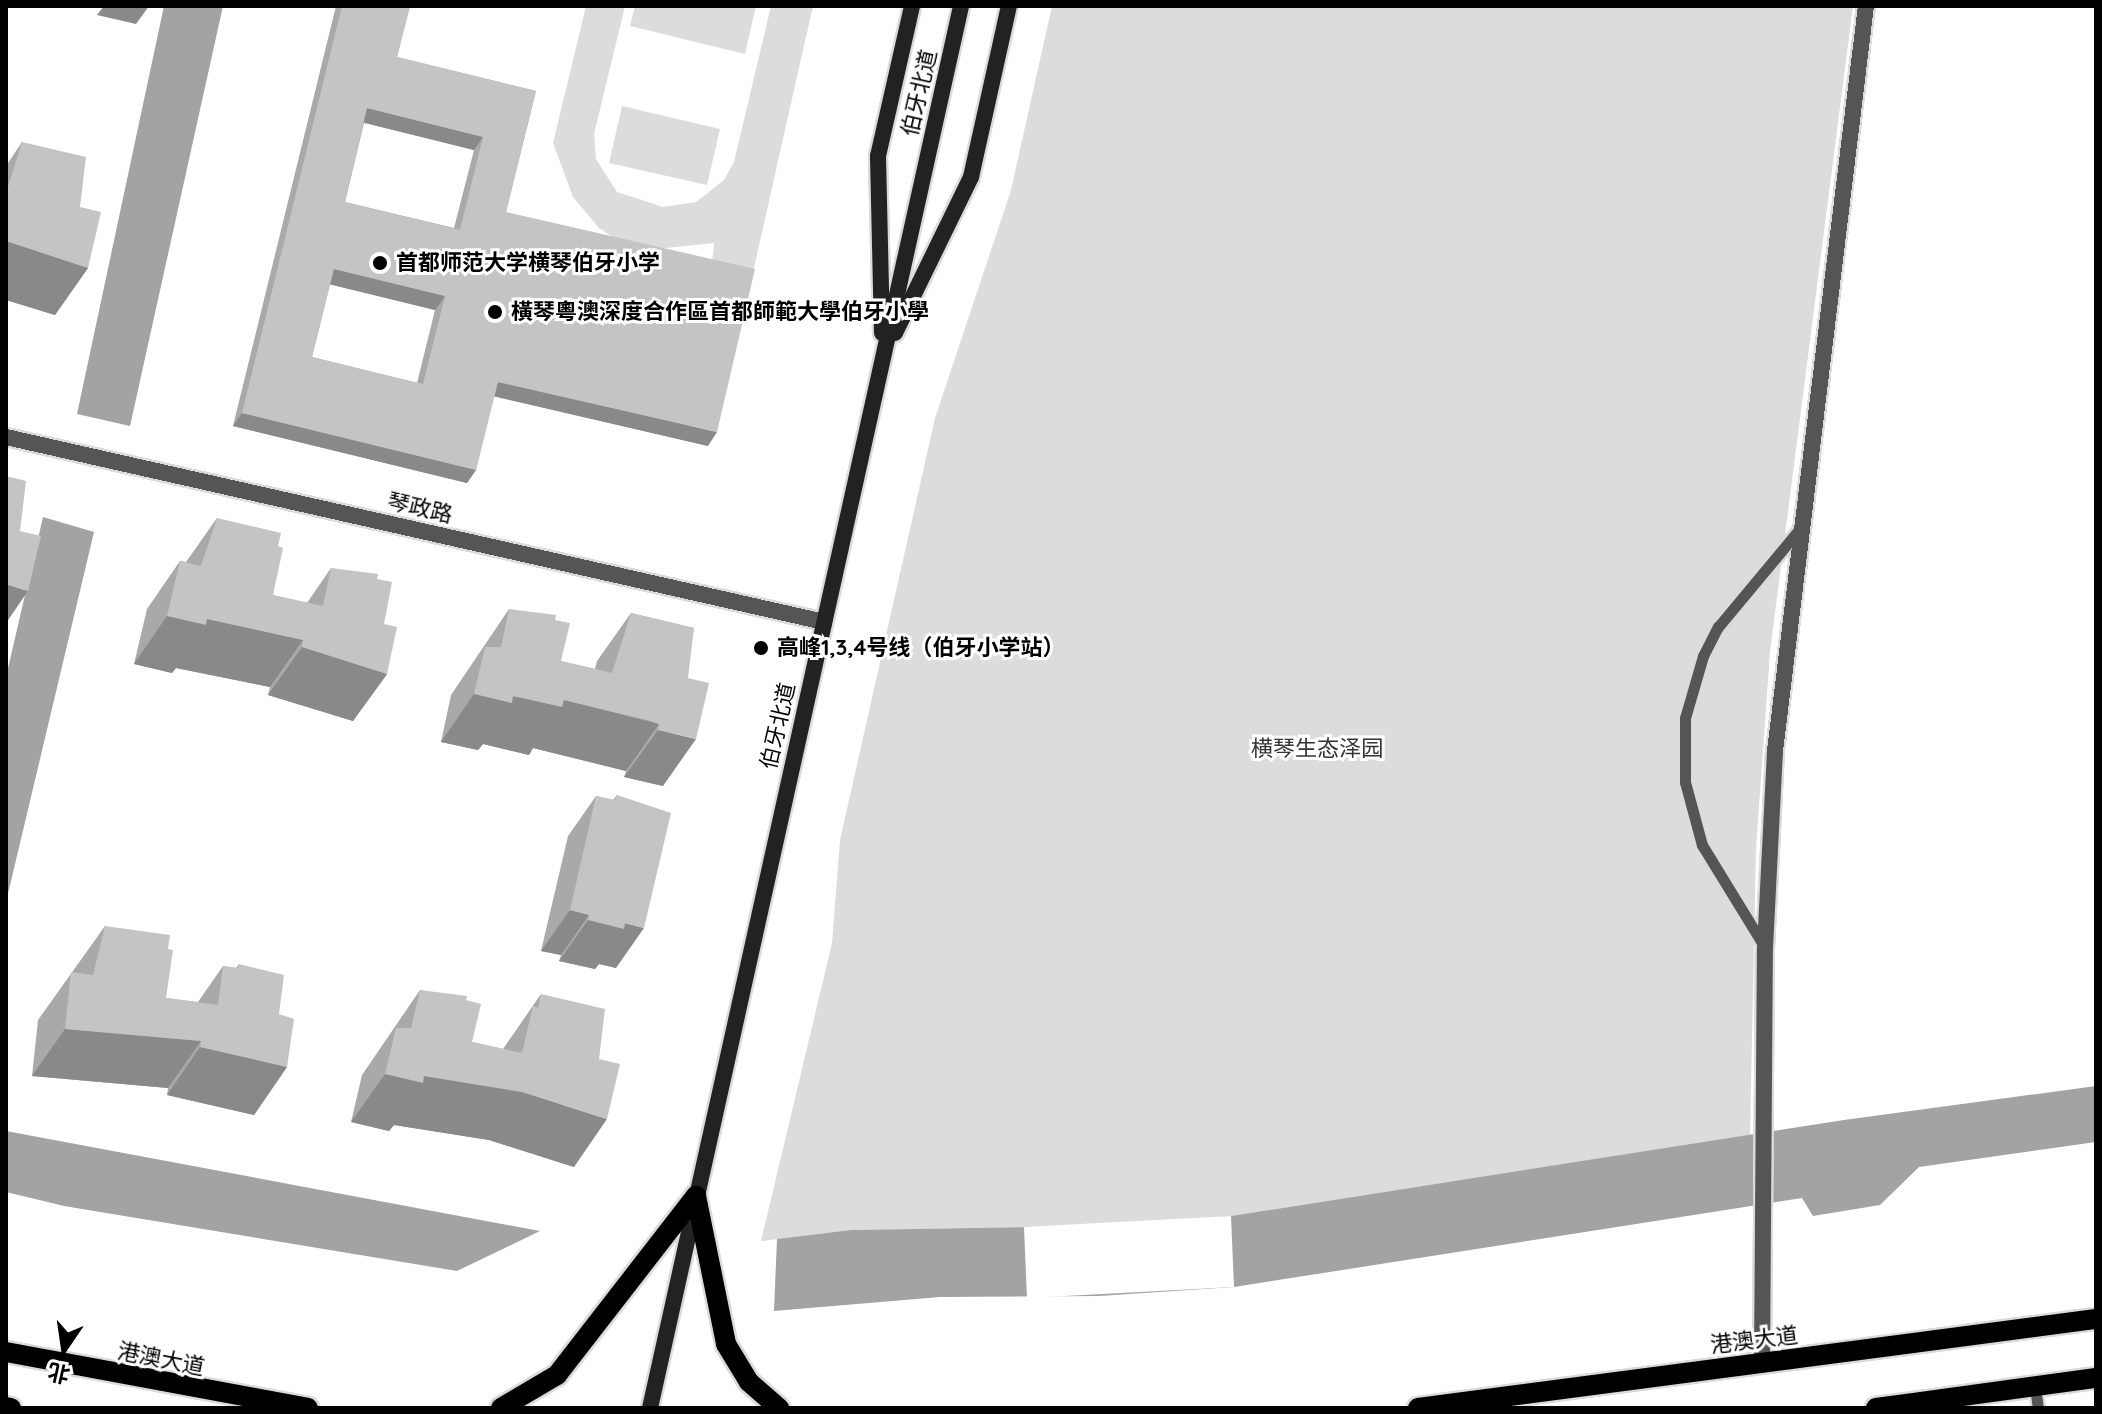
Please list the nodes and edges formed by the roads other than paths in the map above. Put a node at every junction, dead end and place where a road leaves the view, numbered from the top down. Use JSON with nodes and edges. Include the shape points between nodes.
{"nodes":[{"id":1,"x":912,"y":6,"type":"edge"},
{"id":2,"x":961,"y":6,"type":"edge"},
{"id":3,"x":1009,"y":6,"type":"edge"},
{"id":4,"x":1866,"y":6,"type":"edge"},
{"id":5,"x":882,"y":359,"type":"junction"},
{"id":6,"x":6,"y":437,"type":"edge"},
{"id":7,"x":1798,"y":531,"type":"junction"},
{"id":8,"x":824,"y":622,"type":"junction"},
{"id":9,"x":1765,"y":948,"type":"junction"},
{"id":10,"x":696,"y":1196,"type":"junction"},
{"id":11,"x":2096,"y":1319,"type":"edge"},
{"id":12,"x":6,"y":1352,"type":"edge"},
{"id":13,"x":1762,"y":1363,"type":"junction"},
{"id":14,"x":2096,"y":1378,"type":"edge"},
{"id":15,"x":2035,"y":1387,"type":"junction"},
{"id":16,"x":1900,"y":1406,"type":"edge"},
{"id":17,"x":308,"y":1408,"type":"edge"},
{"id":18,"x":501,"y":1408,"type":"edge"},
{"id":19,"x":650,"y":1408,"type":"edge"},
{"id":20,"x":779,"y":1408,"type":"edge"},
{"id":21,"x":1418,"y":1408,"type":"edge"},
{"id":22,"x":1876,"y":1408,"type":"edge"},
{"id":23,"x":2038,"y":1408,"type":"edge"}],
"edges":[{"from":1,"to":5,"type":"main road","via":[[878,156]]},
{"from":2,"to":5,"type":"main road","name":"伯牙北道"},
{"from":3,"to":5,"type":"main road","via":[[971,177]]},
{"from":4,"to":7,"type":"street"},
{"from":5,"to":8,"type":"main road","name":"伯牙北道"},
{"from":6,"to":8,"type":"street","name":"琴政路"},
{"from":7,"to":9,"type":"street","via":[[1780,681]]},
{"from":7,"to":9,"type":"lane","via":[[1718,627],[1692,686],[1685,718],[1685,782],[1702,845]]},
{"from":8,"to":10,"type":"main road","name":"伯牙北道"},
{"from":9,"to":13,"type":"street"},
{"from":10,"to":18,"type":"main road","via":[[557,1375]]},
{"from":10,"to":19,"type":"main road","name":"伯牙北道"},
{"from":10,"to":20,"type":"main road","via":[[726,1344],[749,1382]]},
{"from":11,"to":13,"type":"main road","name":"港澳大道"},
{"from":12,"to":17,"type":"main road","name":"港澳大道"},
{"from":13,"to":21,"type":"main road","name":"港澳大道"},
{"from":14,"to":15,"type":"main road"},
{"from":15,"to":16,"type":"main road"},
{"from":15,"to":23,"type":"lane"},
{"from":16,"to":22,"type":"main road"}]}
